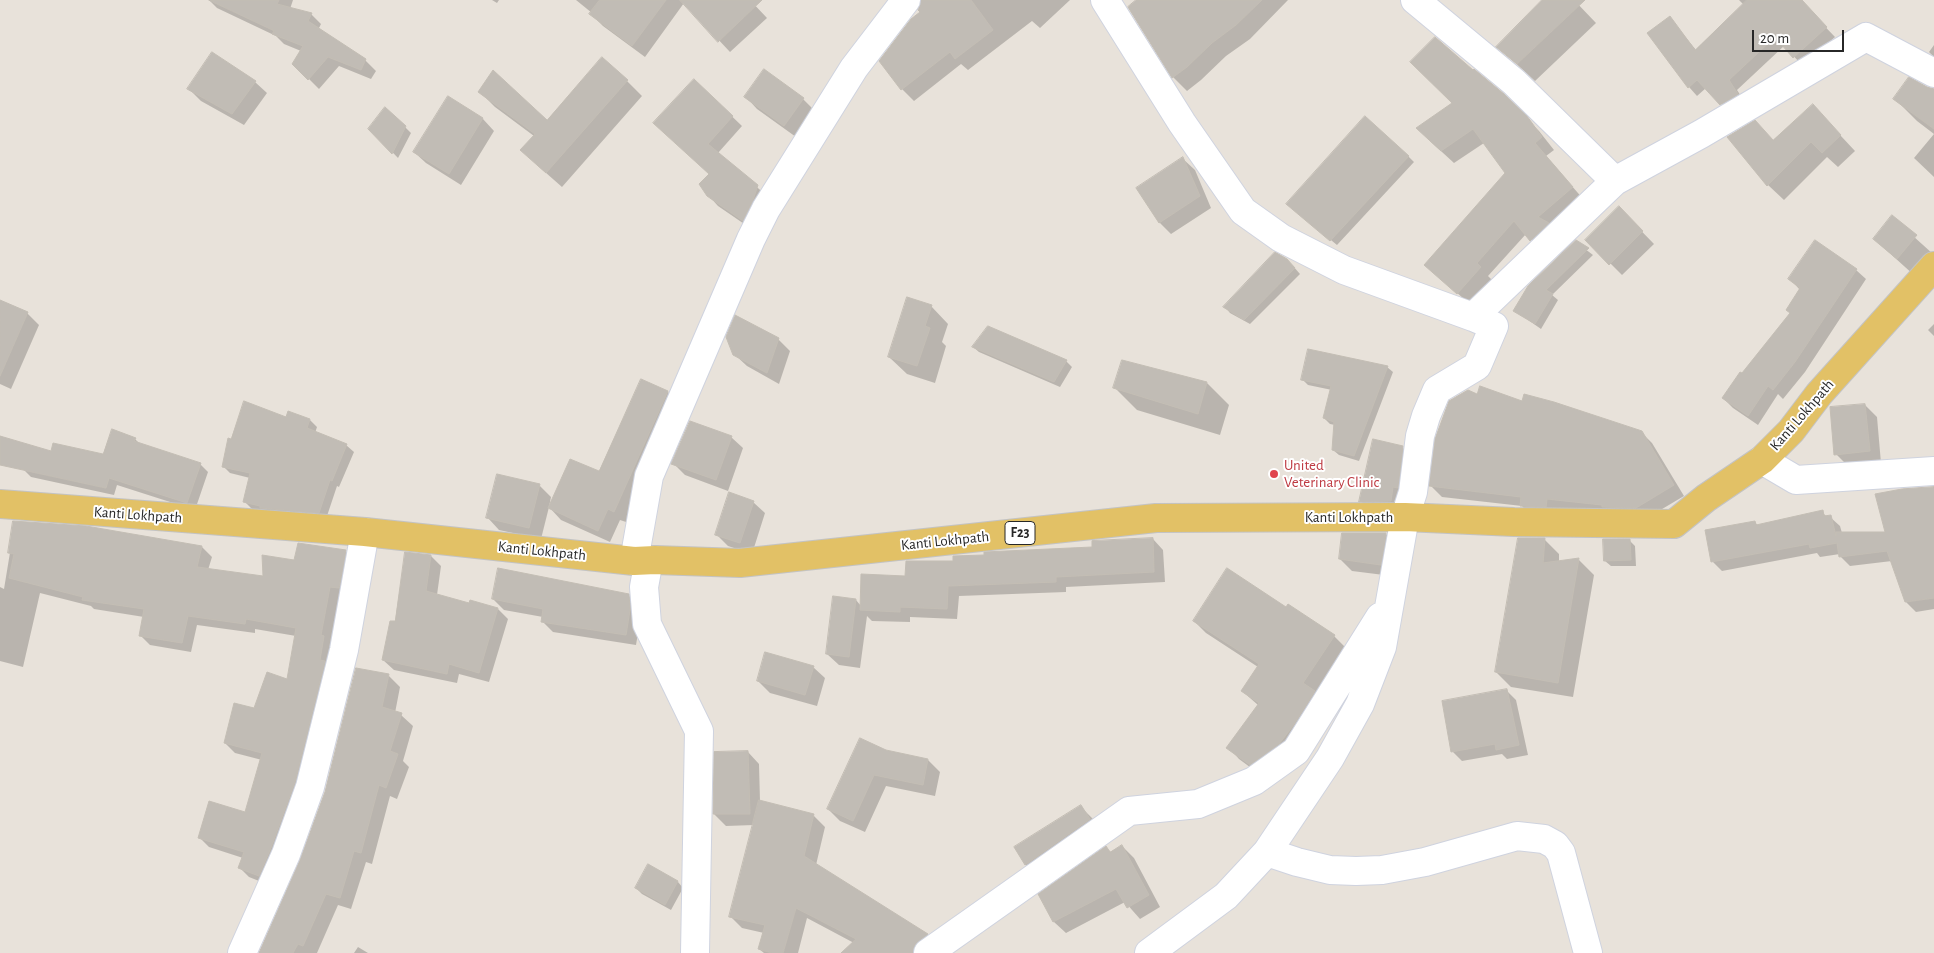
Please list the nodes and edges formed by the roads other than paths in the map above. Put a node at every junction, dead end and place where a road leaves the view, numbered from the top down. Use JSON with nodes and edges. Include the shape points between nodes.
{"nodes":[{"id":1,"x":906,"y":0,"type":"edge"},
{"id":2,"x":1105,"y":0,"type":"edge"},
{"id":3,"x":1415,"y":0,"type":"edge"},
{"id":4,"x":1934,"y":74,"type":"edge"},
{"id":5,"x":1615,"y":182,"type":"junction"},
{"id":6,"x":1934,"y":266,"type":"edge"},
{"id":7,"x":1473,"y":317,"type":"junction"},
{"id":8,"x":1762,"y":460,"type":"junction"},
{"id":9,"x":1934,"y":471,"type":"edge"},
{"id":10,"x":0,"y":504,"type":"edge"},
{"id":11,"x":1405,"y":517,"type":"junction"},
{"id":12,"x":365,"y":532,"type":"junction"},
{"id":13,"x":645,"y":561,"type":"junction"},
{"id":14,"x":1390,"y":600,"type":"junction"},
{"id":15,"x":1267,"y":852,"type":"junction"},
{"id":16,"x":242,"y":953,"type":"edge"},
{"id":17,"x":695,"y":953,"type":"edge"},
{"id":18,"x":928,"y":953,"type":"edge"},
{"id":19,"x":1149,"y":953,"type":"edge"},
{"id":20,"x":1588,"y":953,"type":"edge"}],
"edges":[{"from":1,"to":13,"type":"street","via":[[854,68],[766,209],[751,239],[649,476]]},
{"from":2,"to":7,"type":"street","via":[[1182,123],[1243,211],[1281,238],[1344,270]]},
{"from":3,"to":5,"type":"street","via":[[1514,82]]},
{"from":4,"to":5,"type":"street","via":[[1866,37]]},
{"from":5,"to":7,"type":"street"},
{"from":6,"to":8,"type":"main road","name":"Kanti Lokhpath","number":"F23"},
{"from":7,"to":11,"type":"street","via":[[1494,326],[1477,366],[1437,390],[1420,436],[1414,492]]},
{"from":8,"to":9,"type":"street","via":[[1796,480]]},
{"from":8,"to":11,"type":"main road","name":"Kanti Lokhpath","number":"F23","via":[[1674,524]]},
{"from":10,"to":12,"type":"main road","name":"Kanti Lokhpath","number":"F23"},
{"from":11,"to":13,"type":"main road","name":"Kanti Lokhpath","number":"F23","via":[[1156,518],[740,563]]},
{"from":11,"to":14,"type":"street"},
{"from":12,"to":13,"type":"main road","name":"Kanti Lokhpath","number":"F23"},
{"from":12,"to":16,"type":"street","via":[[344,650],[310,787],[286,854]]},
{"from":13,"to":17,"type":"street","via":[[648,566],[644,587],[647,624],[699,732]]},
{"from":14,"to":15,"type":"street","via":[[1382,647],[1360,704],[1330,758]]},
{"from":14,"to":18,"type":"street","via":[[1296,751],[1254,781],[1198,804],[1129,811]]},
{"from":15,"to":19,"type":"street","via":[[1226,896]]},
{"from":15,"to":20,"type":"street","via":[[1330,870],[1382,870],[1425,862],[1517,836],[1544,839],[1561,853]]}]}
